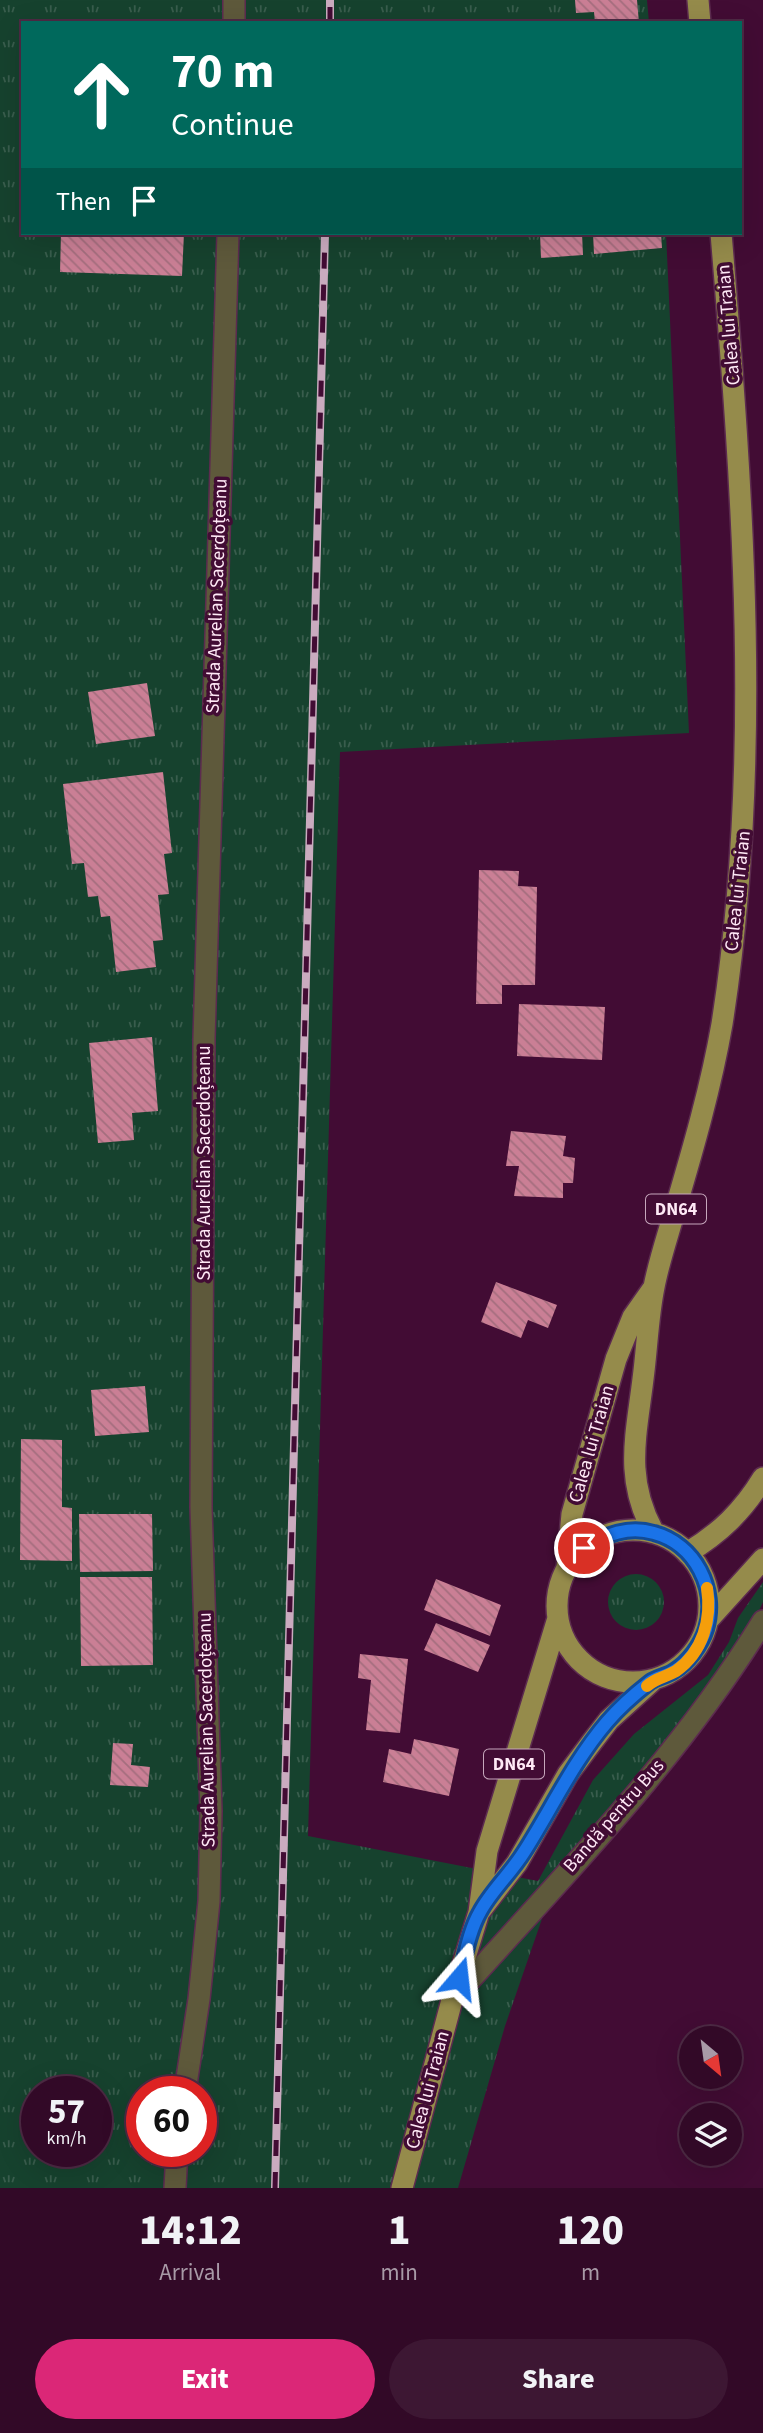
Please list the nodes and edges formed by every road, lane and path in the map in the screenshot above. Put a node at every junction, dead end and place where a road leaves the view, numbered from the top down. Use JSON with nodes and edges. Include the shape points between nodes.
{"nodes":[{"id":1,"x":234,"y":0,"type":"edge"},
{"id":2,"x":698,"y":0,"type":"edge"},
{"id":3,"x":234,"y":21,"type":"edge"},
{"id":4,"x":700,"y":21,"type":"edge"},
{"id":5,"x":228,"y":235,"type":"edge"},
{"id":6,"x":720,"y":235,"type":"edge"},
{"id":7,"x":756,"y":706,"type":"edge"},
{"id":8,"x":653,"y":1288,"type":"junction"},
{"id":9,"x":763,"y":1478,"type":"edge"},
{"id":10,"x":654,"y":1533,"type":"junction"},
{"id":11,"x":687,"y":1553,"type":"junction"},
{"id":12,"x":763,"y":1559,"type":"edge"},
{"id":13,"x":567,"y":1568,"type":"junction"},
{"id":14,"x":558,"y":1618,"type":"junction"},
{"id":15,"x":708,"y":1620,"type":"junction"},
{"id":16,"x":763,"y":1621,"type":"edge"},
{"id":17,"x":652,"y":1681,"type":"junction"},
{"id":18,"x":479,"y":1912,"type":"junction"},
{"id":19,"x":452,"y":2000,"type":"junction"},
{"id":20,"x":187,"y":2076,"type":"edge"},
{"id":21,"x":176,"y":2167,"type":"edge"},
{"id":22,"x":174,"y":2188,"type":"edge"},
{"id":23,"x":402,"y":2188,"type":"edge"}],
"edges":[{"from":1,"to":3,"type":"street"},
{"from":2,"to":4,"type":"main road"},
{"from":5,"to":20,"type":"street","name":"Strada Aurelian Sacerdoțeanu","via":[[204,1039],[201,1507],[211,1811],[209,1901]]},
{"from":6,"to":7,"type":"main road","name":"Calea lui Traian","number":"DN64"},
{"from":7,"to":8,"type":"main road","name":"Calea lui Traian","number":"DN64","via":[[722,1024],[698,1130]]},
{"from":8,"to":10,"type":"main road","name":"Calea lui Traian","number":"DN64","via":[[632,1457],[636,1493]]},
{"from":8,"to":13,"type":"main road","name":"Calea lui Traian","number":"DN64","via":[[616,1359],[572,1514]]},
{"from":9,"to":11,"type":"main road","via":[[718,1534]]},
{"from":10,"to":11,"type":"main road"},
{"from":10,"to":13,"type":"main road","via":[[629,1530],[605,1535],[584,1548]]},
{"from":11,"to":15,"type":"main road","via":[[706,1582]]},
{"from":12,"to":15,"type":"main road"},
{"from":13,"to":14,"type":"main road","via":[[558,1592]]},
{"from":14,"to":17,"type":"main road","via":[[565,1642],[580,1662],[601,1676],[627,1683]]},
{"from":14,"to":18,"type":"main road","name":"Calea lui Traian","number":"DN64","via":[[487,1851]]},
{"from":15,"to":17,"type":"main road","via":[[694,1653],[676,1671]]},
{"from":16,"to":19,"type":"street","name":"Bandă pentru Bus","via":[[710,1700],[647,1779]]},
{"from":17,"to":18,"type":"main road","name":"Calea lui Traian","number":"DN64","via":[[609,1720],[568,1774],[517,1863]]},
{"from":18,"to":19,"type":"main road","name":"Calea lui Traian","number":"DN64"},
{"from":19,"to":23,"type":"main road","name":"Calea lui Traian","number":"DN64"},
{"from":21,"to":22,"type":"street"}]}
